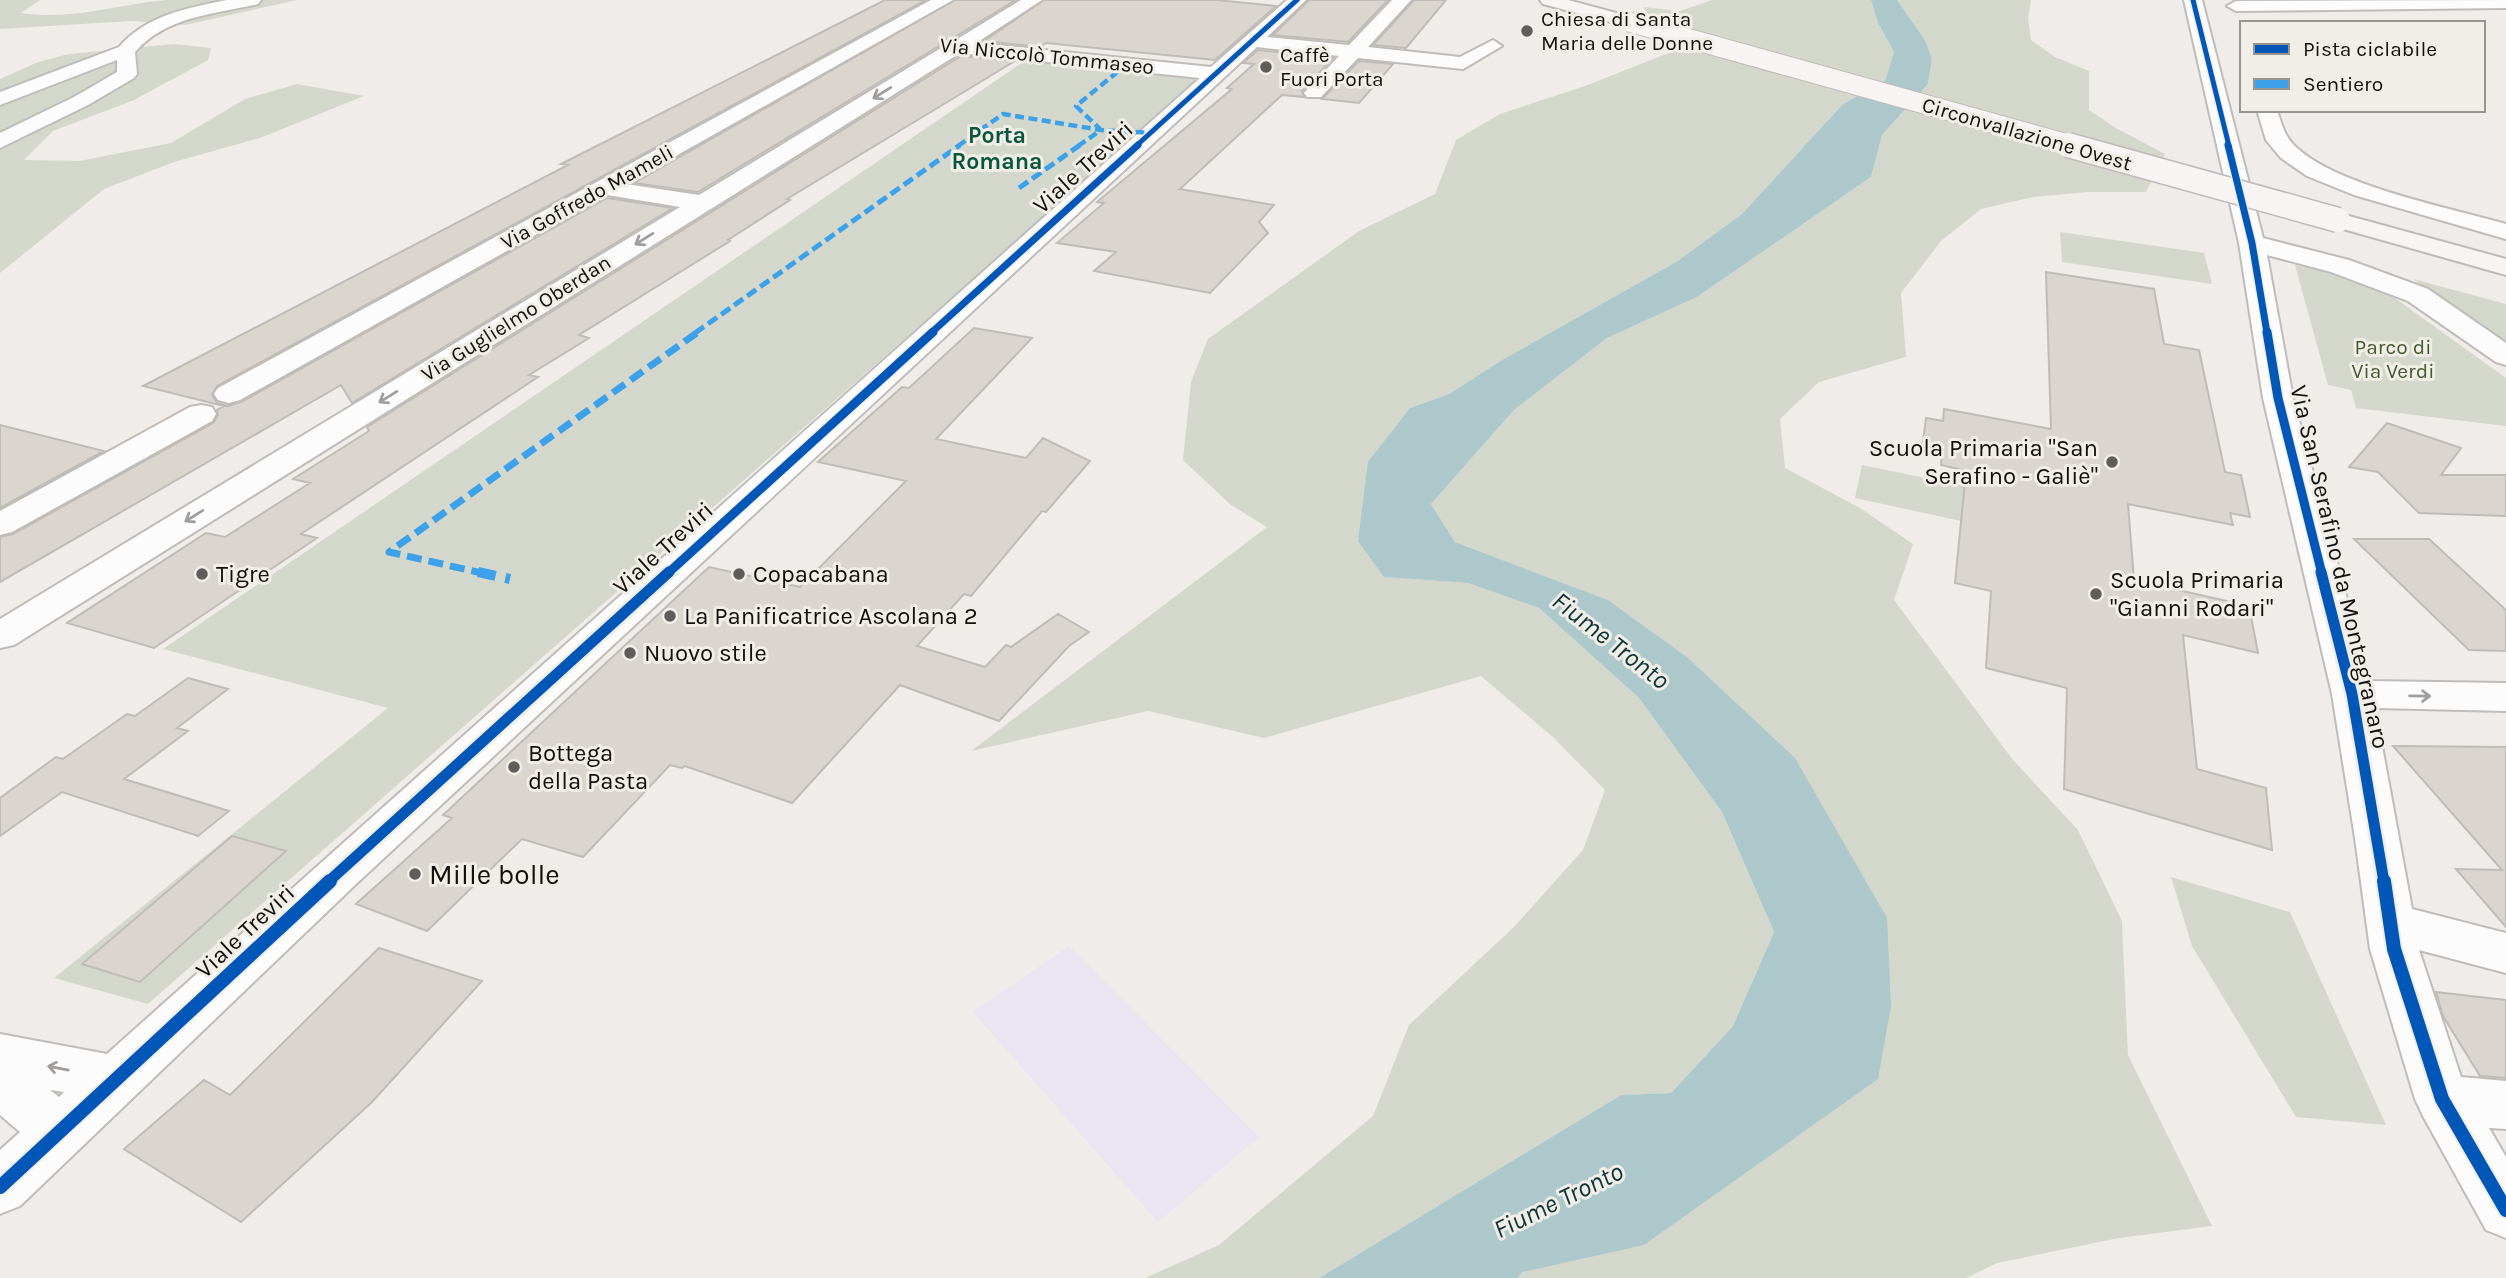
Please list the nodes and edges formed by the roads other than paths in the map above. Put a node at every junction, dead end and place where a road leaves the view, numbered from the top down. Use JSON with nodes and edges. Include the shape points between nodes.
{"nodes":[{"id":1,"x":253,"y":0,"type":"edge"},
{"id":2,"x":944,"y":0,"type":"edge"},
{"id":3,"x":1033,"y":0,"type":"edge"},
{"id":4,"x":1297,"y":0,"type":"edge"},
{"id":5,"x":1402,"y":0,"type":"edge"},
{"id":6,"x":1549,"y":0,"type":"edge"},
{"id":7,"x":2193,"y":0,"type":"edge"},
{"id":8,"x":2441,"y":2,"type":"edge"},
{"id":9,"x":2506,"y":3,"type":"edge"},
{"id":10,"x":2236,"y":9,"type":"edge"},
{"id":11,"x":876,"y":38,"type":"junction"},
{"id":12,"x":1254,"y":41,"type":"junction"},
{"id":13,"x":1493,"y":46,"type":"dead end"},
{"id":14,"x":957,"y":47,"type":"junction"},
{"id":15,"x":126,"y":51,"type":"junction"},
{"id":16,"x":1355,"y":52,"type":"junction"},
{"id":17,"x":1219,"y":74,"type":"junction"},
{"id":18,"x":1314,"y":93,"type":"dead end"},
{"id":19,"x":0,"y":99,"type":"edge"},
{"id":20,"x":2268,"y":112,"type":"edge"},
{"id":21,"x":0,"y":141,"type":"edge"},
{"id":22,"x":2276,"y":165,"type":"dead end"},
{"id":23,"x":2315,"y":172,"type":"junction"},
{"id":24,"x":604,"y":188,"type":"junction"},
{"id":25,"x":702,"y":203,"type":"junction"},
{"id":26,"x":2506,"y":232,"type":"edge"},
{"id":27,"x":2252,"y":243,"type":"junction"},
{"id":28,"x":2506,"y":267,"type":"edge"},
{"id":29,"x":2506,"y":356,"type":"edge"},
{"id":30,"x":229,"y":394,"type":"dead end"},
{"id":31,"x":201,"y":414,"type":"dead end"},
{"id":32,"x":0,"y":525,"type":"edge"},
{"id":33,"x":0,"y":636,"type":"edge"},
{"id":34,"x":2352,"y":694,"type":"junction"},
{"id":35,"x":2506,"y":697,"type":"edge"},
{"id":36,"x":2390,"y":923,"type":"junction"},
{"id":37,"x":2506,"y":953,"type":"edge"},
{"id":38,"x":0,"y":1057,"type":"edge"},
{"id":39,"x":117,"y":1079,"type":"junction"},
{"id":40,"x":0,"y":1083,"type":"edge"},
{"id":41,"x":2442,"y":1099,"type":"junction"},
{"id":42,"x":2506,"y":1105,"type":"edge"},
{"id":43,"x":61,"y":1131,"type":"junction"},
{"id":44,"x":0,"y":1187,"type":"edge"},
{"id":45,"x":2506,"y":1210,"type":"edge"}],
"edges":[{"from":1,"to":15,"type":"street","via":[[145,29]]},
{"from":2,"to":11,"type":"street","name":"Via Goffredo Mameli"},
{"from":3,"to":14,"type":"street","name":"Via Guglielmo Oberdan"},
{"from":4,"to":12,"type":"street","name":"Viale Treviri"},
{"from":5,"to":16,"type":"street"},
{"from":6,"to":28,"type":"main road","name":"Circonvallazione Ovest","bridge":true},
{"from":7,"to":27,"type":"street","name":"Via San Serafino da Montegranaro","via":[[2241,162]]},
{"from":8,"to":9,"type":"street"},
{"from":8,"to":10,"type":"street"},
{"from":11,"to":14,"type":"street","name":"Via Niccolò Tommaseo"},
{"from":11,"to":24,"type":"street","name":"Via Goffredo Mameli"},
{"from":12,"to":16,"type":"street"},
{"from":12,"to":17,"type":"street","name":"Viale Treviri"},
{"from":13,"to":16,"type":"street","via":[[1463,63]]},
{"from":14,"to":17,"type":"street","name":"Via Niccolò Tommaseo"},
{"from":14,"to":25,"type":"street","name":"Via Guglielmo Oberdan","one_way":true},
{"from":15,"to":19,"type":"street"},
{"from":15,"to":21,"type":"street","via":[[127,74]]},
{"from":16,"to":18,"type":"street"},
{"from":17,"to":39,"type":"street","name":"Viale Treviri"},
{"from":20,"to":23,"type":"street","via":[[2274,135]]},
{"from":22,"to":23,"type":"street"},
{"from":23,"to":26,"type":"street"},
{"from":24,"to":25,"type":"street"},
{"from":24,"to":30,"type":"street","name":"Via Goffredo Mameli"},
{"from":25,"to":33,"type":"street","name":"Via Guglielmo Oberdan","one_way":true},
{"from":27,"to":29,"type":"street","via":[[2340,266],[2418,295]]},
{"from":27,"to":34,"type":"street","name":"Via San Serafino da Montegranaro","via":[[2278,398]]},
{"from":31,"to":32,"type":"street"},
{"from":34,"to":35,"type":"street","one_way":true},
{"from":34,"to":36,"type":"street","name":"Via San Serafino da Montegranaro"},
{"from":36,"to":37,"type":"street"},
{"from":36,"to":41,"type":"street","name":"Via San Serafino da Montegranaro","via":[[2394,950]]},
{"from":39,"to":38,"type":"street","one_way":true},
{"from":39,"to":43,"type":"street","name":"Viale Treviri"},
{"from":40,"to":43,"type":"street"},
{"from":41,"to":42,"type":"street"},
{"from":41,"to":45,"type":"street","name":"Via San Serafino da Montegranaro"},
{"from":43,"to":44,"type":"street","name":"Viale Treviri"}]}
